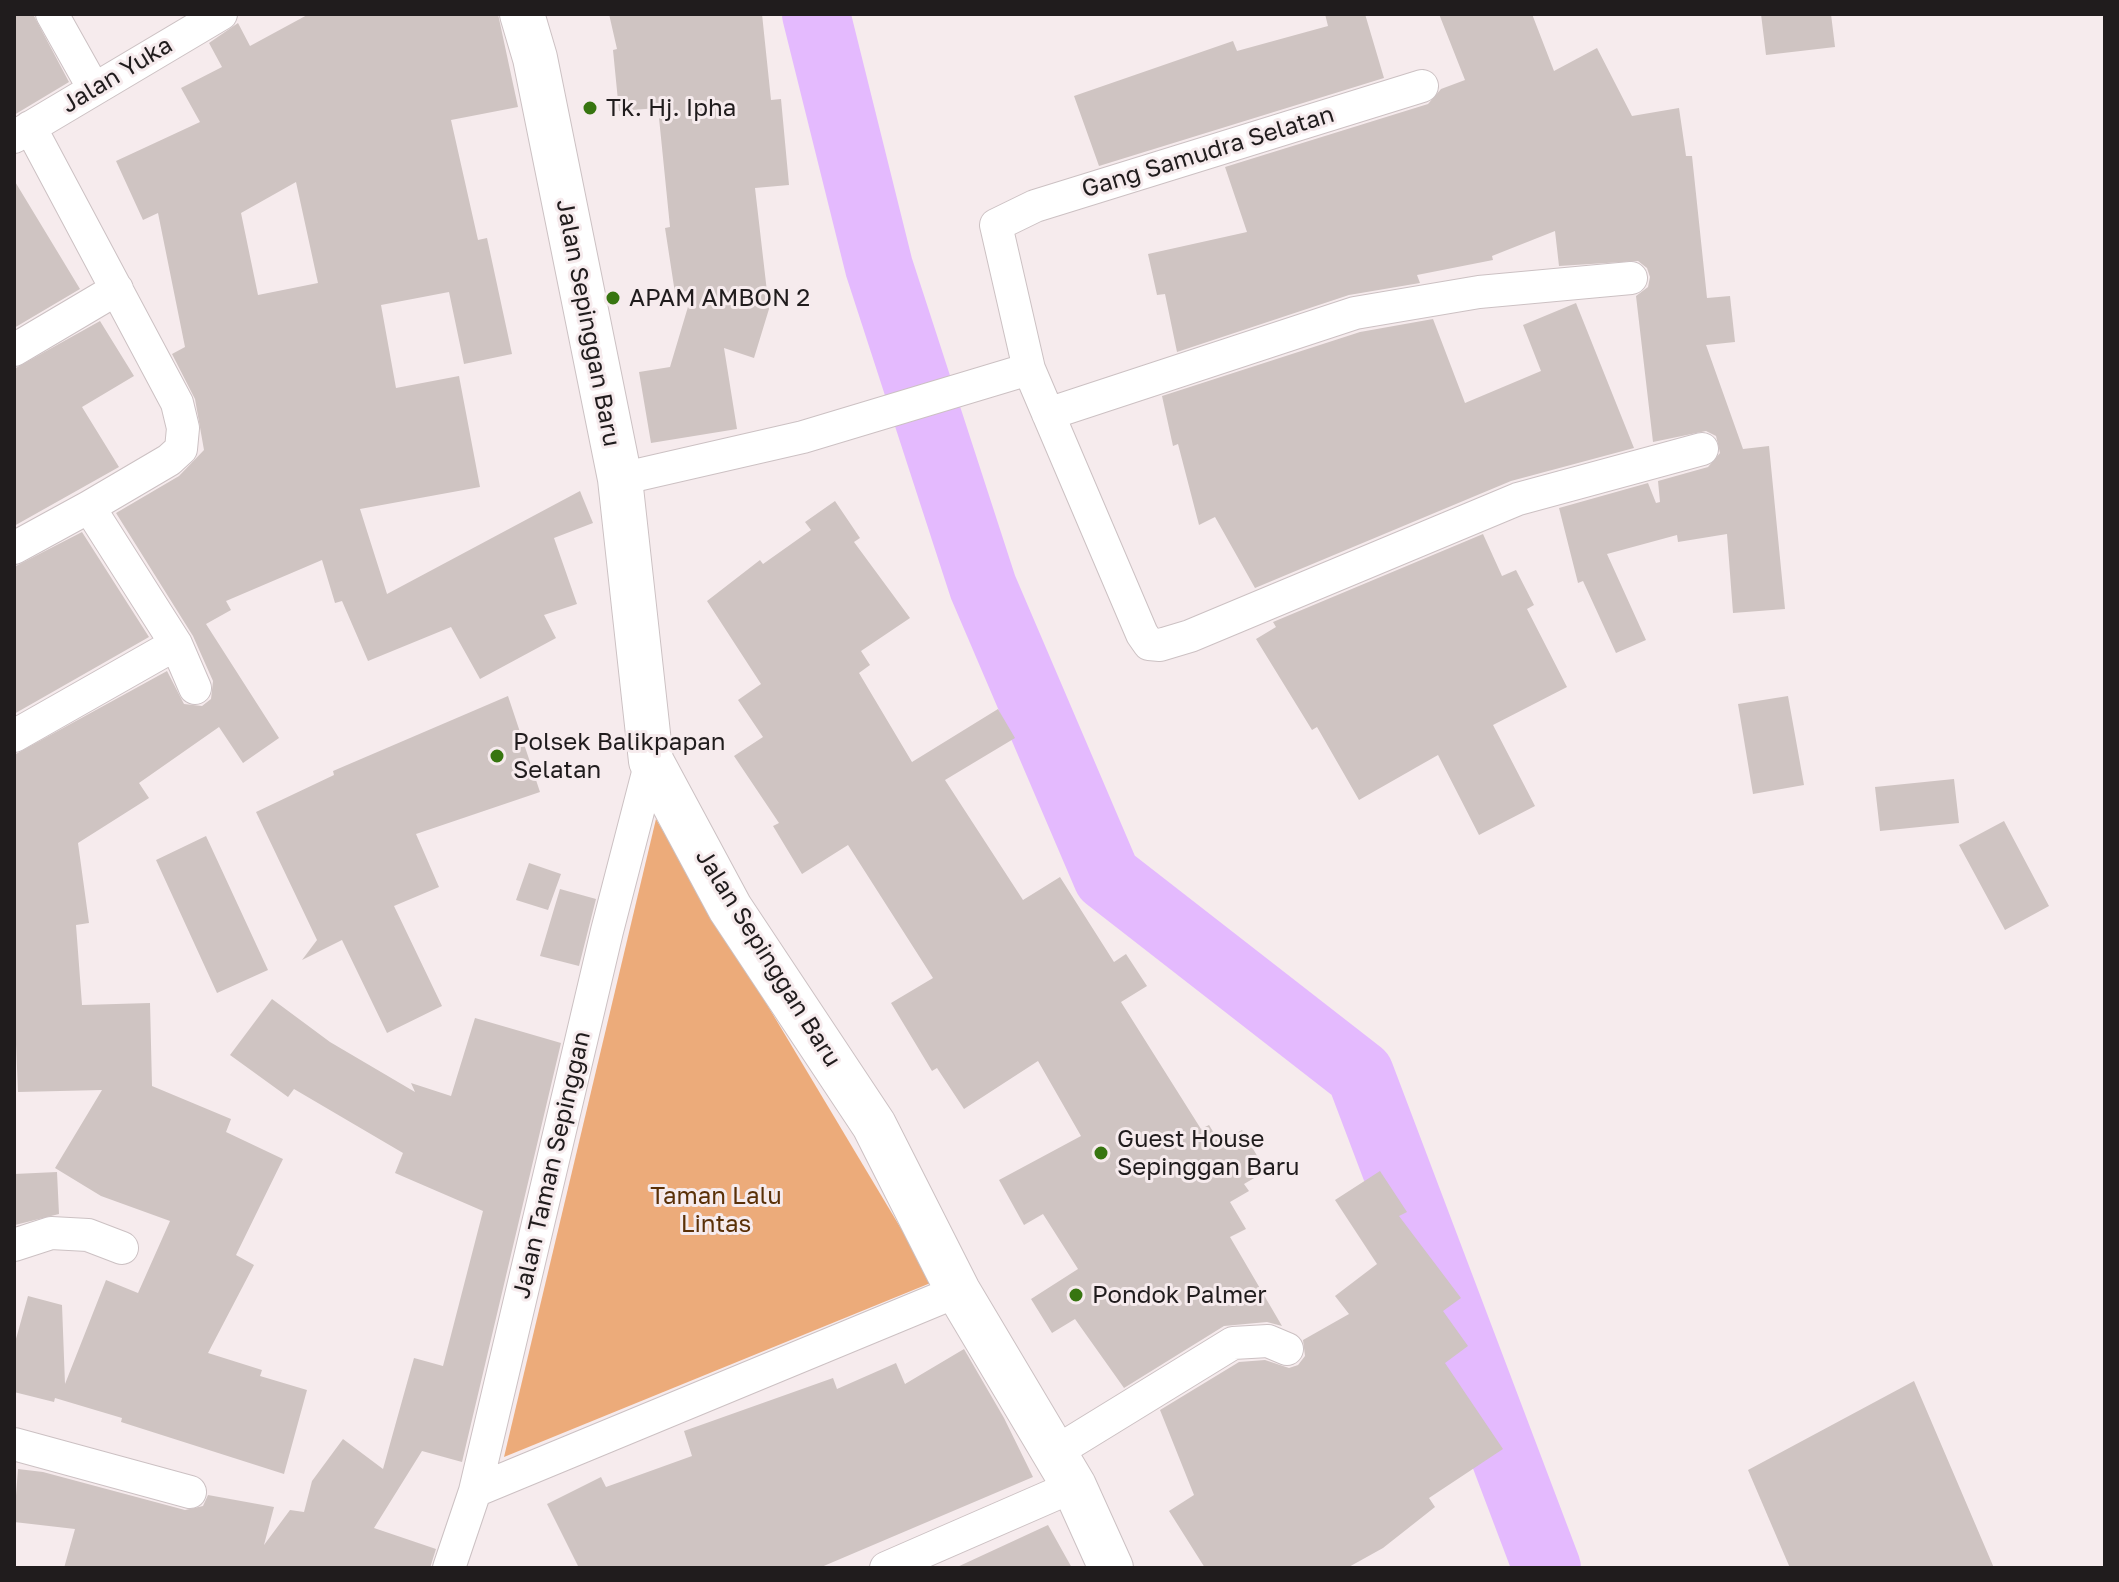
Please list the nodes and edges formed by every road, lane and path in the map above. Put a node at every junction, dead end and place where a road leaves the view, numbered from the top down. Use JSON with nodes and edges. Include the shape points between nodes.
{"nodes":[{"id":1,"x":52,"y":14,"type":"edge"},
{"id":2,"x":221,"y":14,"type":"edge"},
{"id":3,"x":522,"y":14,"type":"edge"},
{"id":4,"x":1422,"y":86,"type":"dead end"},
{"id":5,"x":94,"y":89,"type":"junction"},
{"id":6,"x":22,"y":132,"type":"edge"},
{"id":7,"x":1631,"y":278,"type":"dead end"},
{"id":8,"x":117,"y":289,"type":"junction"},
{"id":9,"x":14,"y":350,"type":"edge"},
{"id":10,"x":1016,"y":372,"type":"junction"},
{"id":11,"x":1048,"y":414,"type":"junction"},
{"id":12,"x":1702,"y":449,"type":"dead end"},
{"id":13,"x":620,"y":479,"type":"junction"},
{"id":14,"x":89,"y":507,"type":"junction"},
{"id":15,"x":14,"y":548,"type":"edge"},
{"id":16,"x":176,"y":644,"type":"junction"},
{"id":17,"x":195,"y":688,"type":"dead end"},
{"id":18,"x":14,"y":736,"type":"edge"},
{"id":19,"x":651,"y":761,"type":"junction"},
{"id":20,"x":14,"y":1245,"type":"edge"},
{"id":21,"x":122,"y":1248,"type":"dead end"},
{"id":22,"x":958,"y":1291,"type":"junction"},
{"id":23,"x":1287,"y":1349,"type":"dead end"},
{"id":24,"x":14,"y":1444,"type":"edge"},
{"id":25,"x":1064,"y":1469,"type":"junction"},
{"id":26,"x":475,"y":1491,"type":"junction"},
{"id":27,"x":190,"y":1492,"type":"dead end"},
{"id":28,"x":449,"y":1568,"type":"edge"},
{"id":29,"x":886,"y":1568,"type":"edge"},
{"id":30,"x":1111,"y":1568,"type":"edge"}],
"edges":[{"from":1,"to":5,"type":"street"},
{"from":2,"to":5,"type":"street","name":"Jalan Yuka"},
{"from":3,"to":13,"type":"street","name":"Jalan Sepinggan Baru"},
{"from":4,"to":10,"type":"street","name":"Gang Samudra Selatan","via":[[1035,206],[996,225]]},
{"from":5,"to":6,"type":"street","name":"Jalan Yuka"},
{"from":6,"to":8,"type":"street"},
{"from":7,"to":11,"type":"street","via":[[1479,292],[1355,313]]},
{"from":8,"to":9,"type":"street"},
{"from":8,"to":14,"type":"street","via":[[177,403],[181,449]]},
{"from":10,"to":11,"type":"street"},
{"from":10,"to":13,"type":"street","via":[[803,437]]},
{"from":11,"to":12,"type":"street","via":[[1142,634],[1149,644],[1160,645],[1518,499]]},
{"from":13,"to":19,"type":"street","name":"Jalan Sepinggan Baru"},
{"from":14,"to":15,"type":"street"},
{"from":14,"to":16,"type":"street"},
{"from":16,"to":17,"type":"street"},
{"from":16,"to":18,"type":"street"},
{"from":19,"to":22,"type":"street","name":"Jalan Sepinggan Baru","via":[[730,908],[874,1125]]},
{"from":19,"to":26,"type":"street","name":"Jalan Taman Sepinggan"},
{"from":20,"to":21,"type":"street","via":[[51,1233],[88,1235]]},
{"from":22,"to":25,"type":"street","name":"Jalan Sepinggan Baru"},
{"from":22,"to":26,"type":"street"},
{"from":23,"to":25,"type":"street","via":[[1268,1341],[1233,1343]]},
{"from":24,"to":27,"type":"street"},
{"from":25,"to":29,"type":"street"},
{"from":25,"to":30,"type":"street","name":"Jalan Sepinggan Baru"},
{"from":26,"to":28,"type":"street","name":"Jalan Taman Sepinggan"}]}
